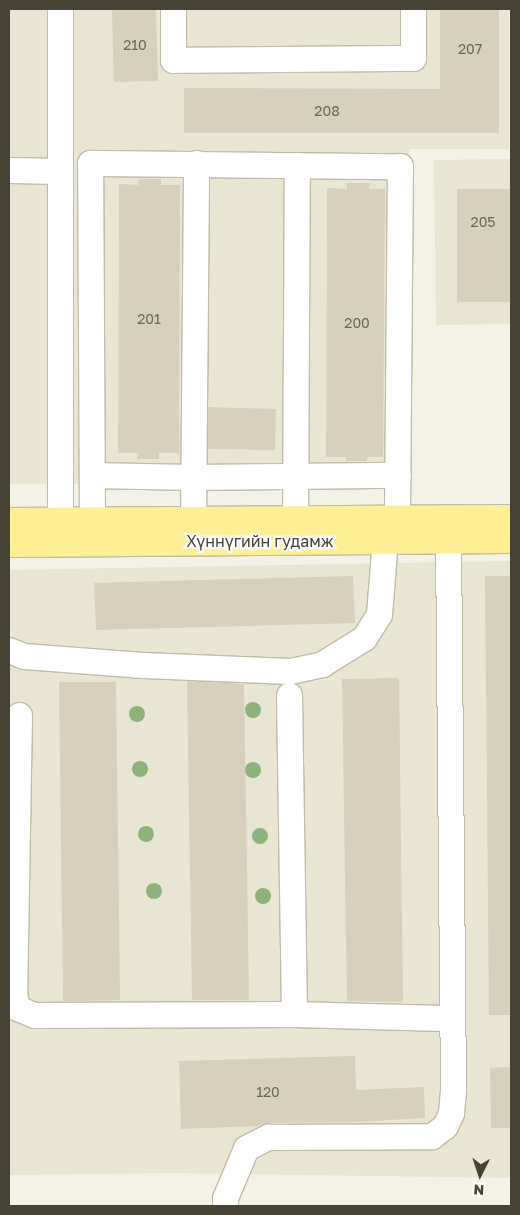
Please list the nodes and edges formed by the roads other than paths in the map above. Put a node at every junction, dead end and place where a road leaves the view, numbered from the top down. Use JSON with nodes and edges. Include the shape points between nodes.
{"nodes":[{"id":1,"x":60,"y":9,"type":"edge"},
{"id":2,"x":173,"y":9,"type":"edge"},
{"id":3,"x":413,"y":9,"type":"edge"},
{"id":4,"x":196,"y":163,"type":"junction"},
{"id":5,"x":297,"y":165,"type":"junction"},
{"id":6,"x":9,"y":170,"type":"edge"},
{"id":7,"x":58,"y":171,"type":"junction"},
{"id":8,"x":92,"y":475,"type":"junction"},
{"id":9,"x":398,"y":475,"type":"junction"},
{"id":10,"x":295,"y":476,"type":"junction"},
{"id":11,"x":193,"y":477,"type":"junction"},
{"id":12,"x":511,"y":519,"type":"edge"},
{"id":13,"x":295,"y":520,"type":"junction"},
{"id":14,"x":60,"y":521,"type":"junction"},
{"id":15,"x":92,"y":521,"type":"junction"},
{"id":16,"x":192,"y":521,"type":"junction"},
{"id":17,"x":9,"y":522,"type":"edge"},
{"id":18,"x":391,"y":530,"type":"junction"},
{"id":19,"x":511,"y":539,"type":"edge"},
{"id":20,"x":448,"y":540,"type":"junction"},
{"id":21,"x":9,"y":543,"type":"edge"},
{"id":22,"x":9,"y":650,"type":"edge"},
{"id":23,"x":289,"y":695,"type":"dead end"},
{"id":24,"x":18,"y":715,"type":"dead end"},
{"id":25,"x":294,"y":1014,"type":"junction"},
{"id":26,"x":452,"y":1018,"type":"junction"},
{"id":27,"x":225,"y":1202,"type":"edge"}],
"edges":[{"from":1,"to":7,"type":"street"},
{"from":2,"to":3,"type":"street","via":[[174,60],[413,58]]},
{"from":4,"to":5,"type":"street"},
{"from":4,"to":8,"type":"street","via":[[90,163]]},
{"from":4,"to":11,"type":"street"},
{"from":5,"to":9,"type":"street","via":[[400,166]]},
{"from":5,"to":10,"type":"street"},
{"from":6,"to":7,"type":"street"},
{"from":7,"to":14,"type":"street"},
{"from":8,"to":11,"type":"street"},
{"from":8,"to":15,"type":"street"},
{"from":9,"to":10,"type":"street"},
{"from":9,"to":18,"type":"street"},
{"from":10,"to":11,"type":"street"},
{"from":10,"to":13,"type":"street"},
{"from":11,"to":16,"type":"street"},
{"from":12,"to":18,"type":"main road","name":"Хүннүгийн гудамж"},
{"from":13,"to":16,"type":"main road","name":"Хүннүгийн гудамж"},
{"from":13,"to":18,"type":"main road","name":"Хүннүгийн гудамж"},
{"from":14,"to":15,"type":"main road","name":"Хүннүгийн гудамж"},
{"from":14,"to":17,"type":"main road","name":"Хүннүгийн гудамж"},
{"from":15,"to":16,"type":"main road","name":"Хүннүгийн гудамж"},
{"from":18,"to":20,"type":"main road","name":"Хүннүгийн гудамж"},
{"from":18,"to":21,"type":"main road","name":"Хүннүгийн гудамж"},
{"from":18,"to":22,"type":"street","via":[[379,614],[364,638],[322,664],[290,671],[143,666],[24,656]]},
{"from":19,"to":20,"type":"main road","name":"Хүннүгийн гудамж"},
{"from":20,"to":26,"type":"street"},
{"from":23,"to":25,"type":"street"},
{"from":24,"to":25,"type":"street","via":[[14,993],[17,1008],[34,1015]]},
{"from":25,"to":26,"type":"street"},
{"from":26,"to":27,"type":"street","via":[[453,1090],[451,1113],[445,1126],[432,1136],[268,1137],[246,1148]]}]}
